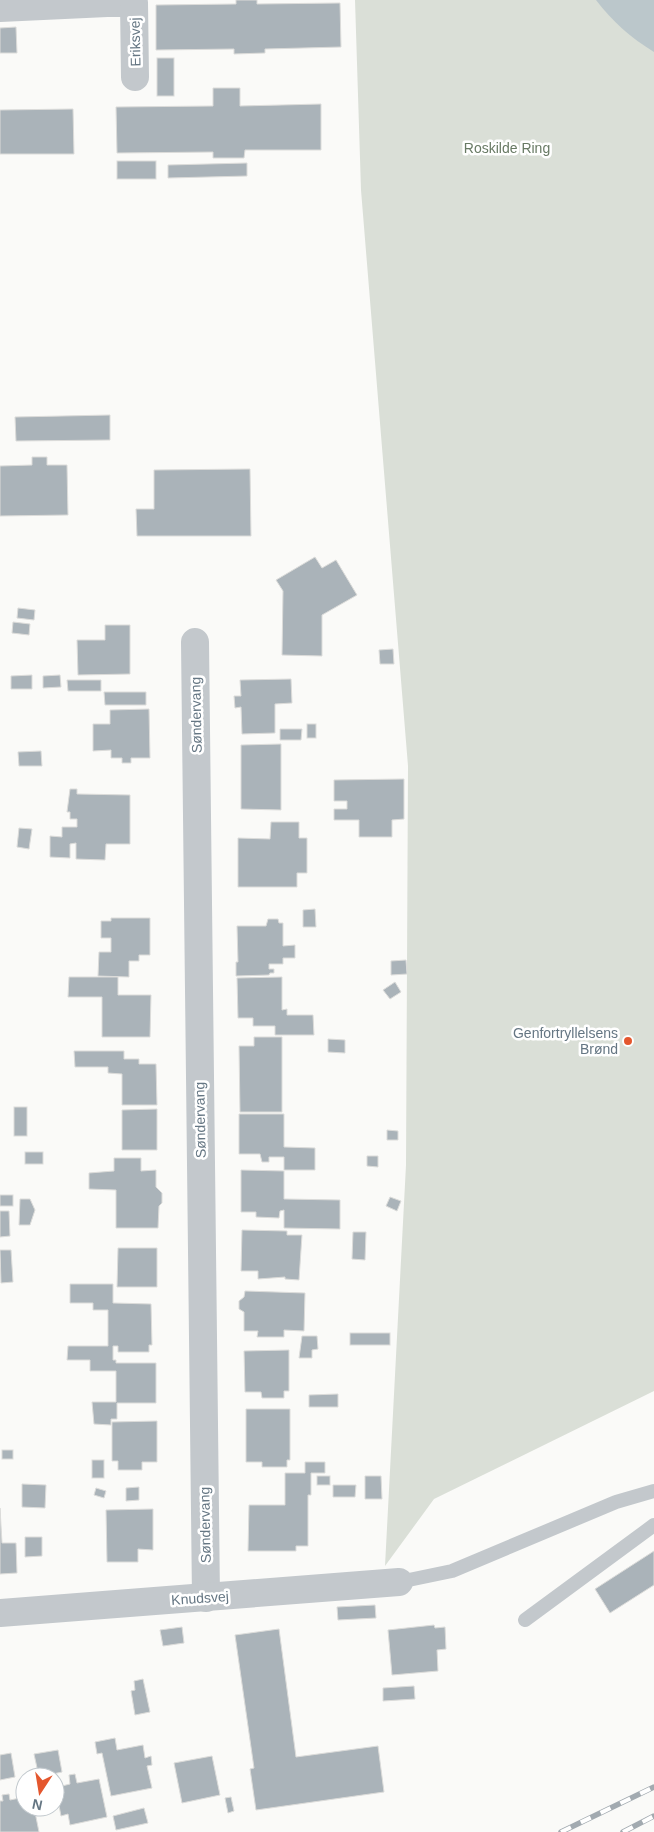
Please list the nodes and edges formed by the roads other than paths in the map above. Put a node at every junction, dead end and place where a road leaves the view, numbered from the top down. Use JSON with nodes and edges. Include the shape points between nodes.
{"nodes":[{"id":1,"x":107,"y":2,"type":"edge"},
{"id":2,"x":0,"y":8,"type":"edge"},
{"id":3,"x":135,"y":77,"type":"dead end"},
{"id":4,"x":195,"y":642,"type":"dead end"},
{"id":5,"x":654,"y":1492,"type":"edge"},
{"id":6,"x":654,"y":1525,"type":"edge"},
{"id":7,"x":399,"y":1582,"type":"joint"},
{"id":8,"x":206,"y":1598,"type":"junction"},
{"id":9,"x":0,"y":1613,"type":"edge"},
{"id":10,"x":525,"y":1620,"type":"dead end"}],
"edges":[{"from":1,"to":2,"type":"street","name":"Eriksvej"},
{"from":1,"to":3,"type":"street","name":"Eriksvej","via":[[134,3]]},
{"from":4,"to":8,"type":"street","name":"Søndervang"},
{"from":5,"to":7,"type":"lane","via":[[616,1502],[452,1571]]},
{"from":6,"to":10,"type":"lane"},
{"from":7,"to":8,"type":"street","name":"Knudsvej"},
{"from":8,"to":9,"type":"street","name":"Knudsvej"}]}
